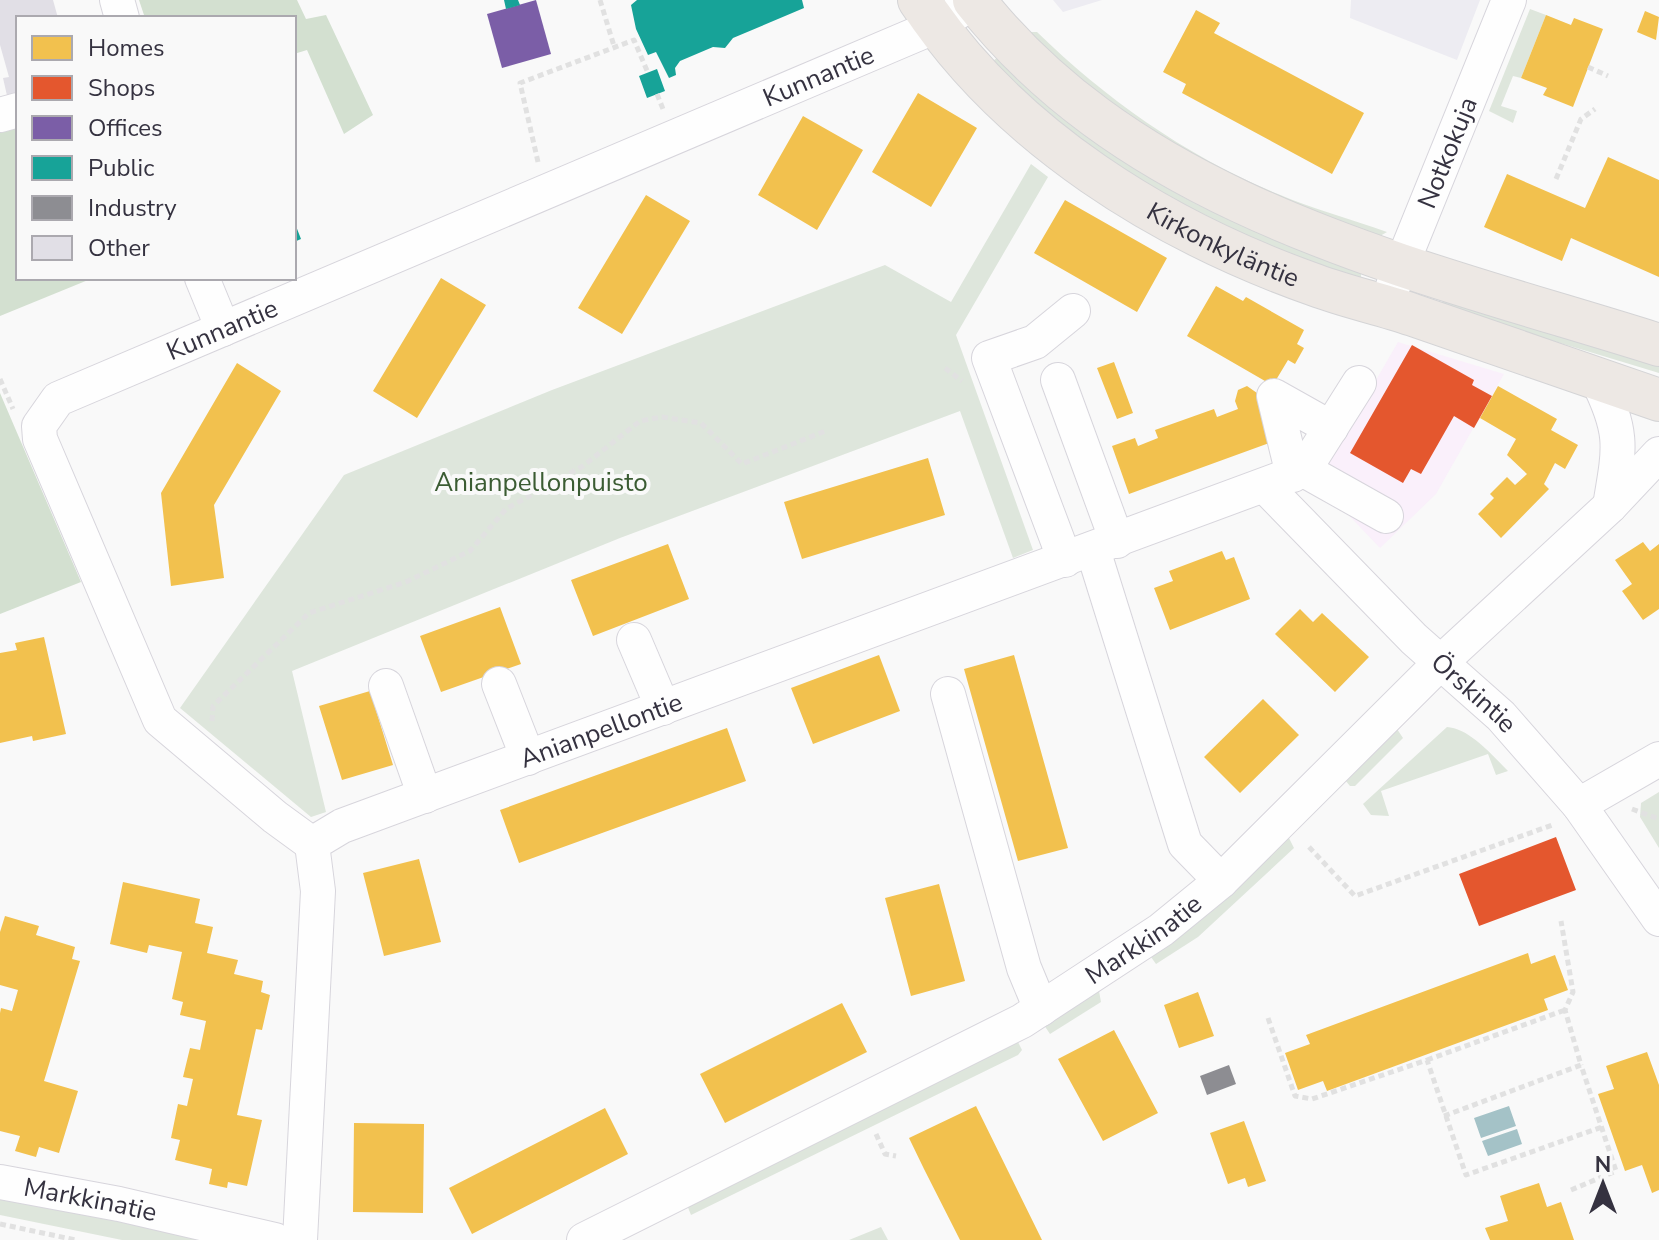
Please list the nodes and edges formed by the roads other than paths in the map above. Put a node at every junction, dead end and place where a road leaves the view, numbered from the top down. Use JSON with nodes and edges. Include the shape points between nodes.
{"nodes":[{"id":1,"x":1509,"y":0,"type":"edge"},
{"id":2,"x":975,"y":1,"type":"edge"},
{"id":3,"x":927,"y":13,"type":"edge"},
{"id":4,"x":1401,"y":264,"type":"junction"},
{"id":5,"x":203,"y":280,"type":"edge"},
{"id":6,"x":1385,"y":306,"type":"junction"},
{"id":7,"x":1073,"y":311,"type":"dead end"},
{"id":8,"x":223,"y":329,"type":"junction"},
{"id":9,"x":1659,"y":345,"type":"edge"},
{"id":10,"x":1597,"y":379,"type":"junction"},
{"id":11,"x":1058,"y":380,"type":"dead end"},
{"id":12,"x":1359,"y":383,"type":"dead end"},
{"id":13,"x":1659,"y":400,"type":"edge"},
{"id":14,"x":1331,"y":428,"type":"junction"},
{"id":15,"x":1659,"y":454,"type":"edge"},
{"id":16,"x":1287,"y":477,"type":"junction"},
{"id":17,"x":1659,"y":483,"type":"edge"},
{"id":18,"x":1610,"y":506,"type":"junction"},
{"id":19,"x":1386,"y":516,"type":"dead end"},
{"id":20,"x":1092,"y":550,"type":"junction"},
{"id":21,"x":634,"y":640,"type":"dead end"},
{"id":22,"x":1441,"y":662,"type":"junction"},
{"id":23,"x":499,"y":684,"type":"dead end"},
{"id":24,"x":386,"y":686,"type":"dead end"},
{"id":25,"x":948,"y":694,"type":"dead end"},
{"id":26,"x":663,"y":708,"type":"junction"},
{"id":27,"x":528,"y":758,"type":"junction"},
{"id":28,"x":1659,"y":759,"type":"edge"},
{"id":29,"x":425,"y":796,"type":"junction"},
{"id":30,"x":1570,"y":813,"type":"junction"},
{"id":31,"x":312,"y":844,"type":"junction"},
{"id":32,"x":1221,"y":881,"type":"junction"},
{"id":33,"x":1659,"y":919,"type":"edge"},
{"id":34,"x":1041,"y":1009,"type":"junction"},
{"id":35,"x":0,"y":1182,"type":"edge"},
{"id":36,"x":596,"y":1237,"type":"edge"},
{"id":37,"x":275,"y":1240,"type":"edge"},
{"id":38,"x":300,"y":1240,"type":"edge"}],
"edges":[{"from":1,"to":4,"type":"street","name":"Notkokuja"},
{"from":2,"to":3,"type":"street","name":"Kunnantie"},
{"from":2,"to":4,"type":"main road","name":"Kirkonkyläntie","via":[[1056,85],[1150,153],[1312,234]]},
{"from":3,"to":6,"type":"main road","name":"Kirkonkyläntie","via":[[971,68],[1053,146],[1125,193],[1203,238],[1315,286]]},
{"from":3,"to":8,"type":"street","name":"Kunnantie","via":[[884,45]]},
{"from":4,"to":6,"type":"street","name":"Notkokuja"},
{"from":4,"to":9,"type":"main road","name":"Kirkonkyläntie"},
{"from":5,"to":8,"type":"street"},
{"from":6,"to":10,"type":"main road","name":"Kirkonkyläntie"},
{"from":7,"to":20,"type":"street","via":[[1035,342],[989,358]]},
{"from":8,"to":31,"type":"street","name":"Kunnantie","via":[[58,399],[39,426],[40,439],[160,720]]},
{"from":10,"to":13,"type":"main road","name":"Kirkonkyläntie"},
{"from":10,"to":18,"type":"street","via":[[1619,433]]},
{"from":11,"to":20,"type":"street"},
{"from":12,"to":14,"type":"street"},
{"from":14,"to":16,"type":"street"},
{"from":14,"to":16,"type":"street","via":[[1274,396]]},
{"from":15,"to":18,"type":"street","name":"Markkinatie"},
{"from":16,"to":19,"type":"street"},
{"from":16,"to":20,"type":"street","name":"Anianpellontie"},
{"from":16,"to":22,"type":"street","name":"Örskintie","via":[[1414,639]]},
{"from":17,"to":18,"type":"street","name":"Markkinatie"},
{"from":18,"to":22,"type":"street","name":"Markkinatie"},
{"from":20,"to":26,"type":"street","name":"Anianpellontie"},
{"from":20,"to":32,"type":"street","via":[[1185,844]]},
{"from":21,"to":26,"type":"street"},
{"from":22,"to":30,"type":"street","name":"Örskintie","via":[[1501,716]]},
{"from":22,"to":32,"type":"street","name":"Markkinatie"},
{"from":23,"to":27,"type":"street"},
{"from":24,"to":29,"type":"street"},
{"from":25,"to":34,"type":"street","via":[[1024,968]]},
{"from":26,"to":27,"type":"street","name":"Anianpellontie"},
{"from":27,"to":29,"type":"street","name":"Anianpellontie"},
{"from":28,"to":30,"type":"street"},
{"from":29,"to":31,"type":"street","name":"Anianpellontie","via":[[342,826]]},
{"from":30,"to":33,"type":"street","name":"Örskintie"},
{"from":31,"to":38,"type":"street","via":[[318,891]]},
{"from":32,"to":34,"type":"street","name":"Markkinatie","via":[[1161,930]]},
{"from":34,"to":36,"type":"street","name":"Markkinatie"},
{"from":35,"to":37,"type":"street","name":"Markkinatie"}]}
